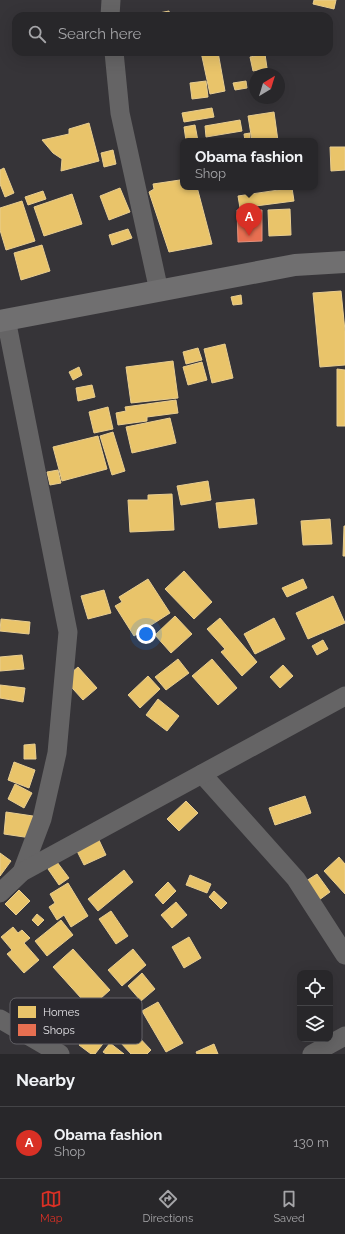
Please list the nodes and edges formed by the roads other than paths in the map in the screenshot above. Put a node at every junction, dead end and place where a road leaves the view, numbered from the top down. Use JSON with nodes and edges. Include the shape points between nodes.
{"nodes":[{"id":1,"x":111,"y":0,"type":"edge"},
{"id":2,"x":110,"y":12,"type":"edge"},
{"id":3,"x":114,"y":56,"type":"edge"},
{"id":4,"x":345,"y":262,"type":"edge"},
{"id":5,"x":159,"y":291,"type":"junction"},
{"id":6,"x":3,"y":320,"type":"edge"},
{"id":7,"x":345,"y":696,"type":"edge"},
{"id":8,"x":202,"y":774,"type":"junction"},
{"id":9,"x":22,"y":872,"type":"junction"},
{"id":10,"x":0,"y":893,"type":"edge"},
{"id":11,"x":345,"y":955,"type":"edge"},
{"id":12,"x":0,"y":1019,"type":"edge"},
{"id":13,"x":10,"y":1025,"type":"edge"},
{"id":14,"x":345,"y":1036,"type":"edge"},
{"id":15,"x":43,"y":1044,"type":"edge"},
{"id":16,"x":60,"y":1054,"type":"edge"},
{"id":17,"x":312,"y":1054,"type":"edge"}],
"edges":[{"from":1,"to":2,"type":"street"},
{"from":3,"to":5,"type":"street","via":[[120,113]]},
{"from":4,"to":5,"type":"street","via":[[295,265]]},
{"from":5,"to":6,"type":"street"},
{"from":6,"to":9,"type":"street","via":[[68,632],[57,753],[42,819]]},
{"from":7,"to":8,"type":"street"},
{"from":8,"to":9,"type":"street"},
{"from":8,"to":11,"type":"street","via":[[296,879]]},
{"from":9,"to":10,"type":"street"},
{"from":12,"to":13,"type":"street"},
{"from":14,"to":17,"type":"street"},
{"from":15,"to":16,"type":"street"}]}
